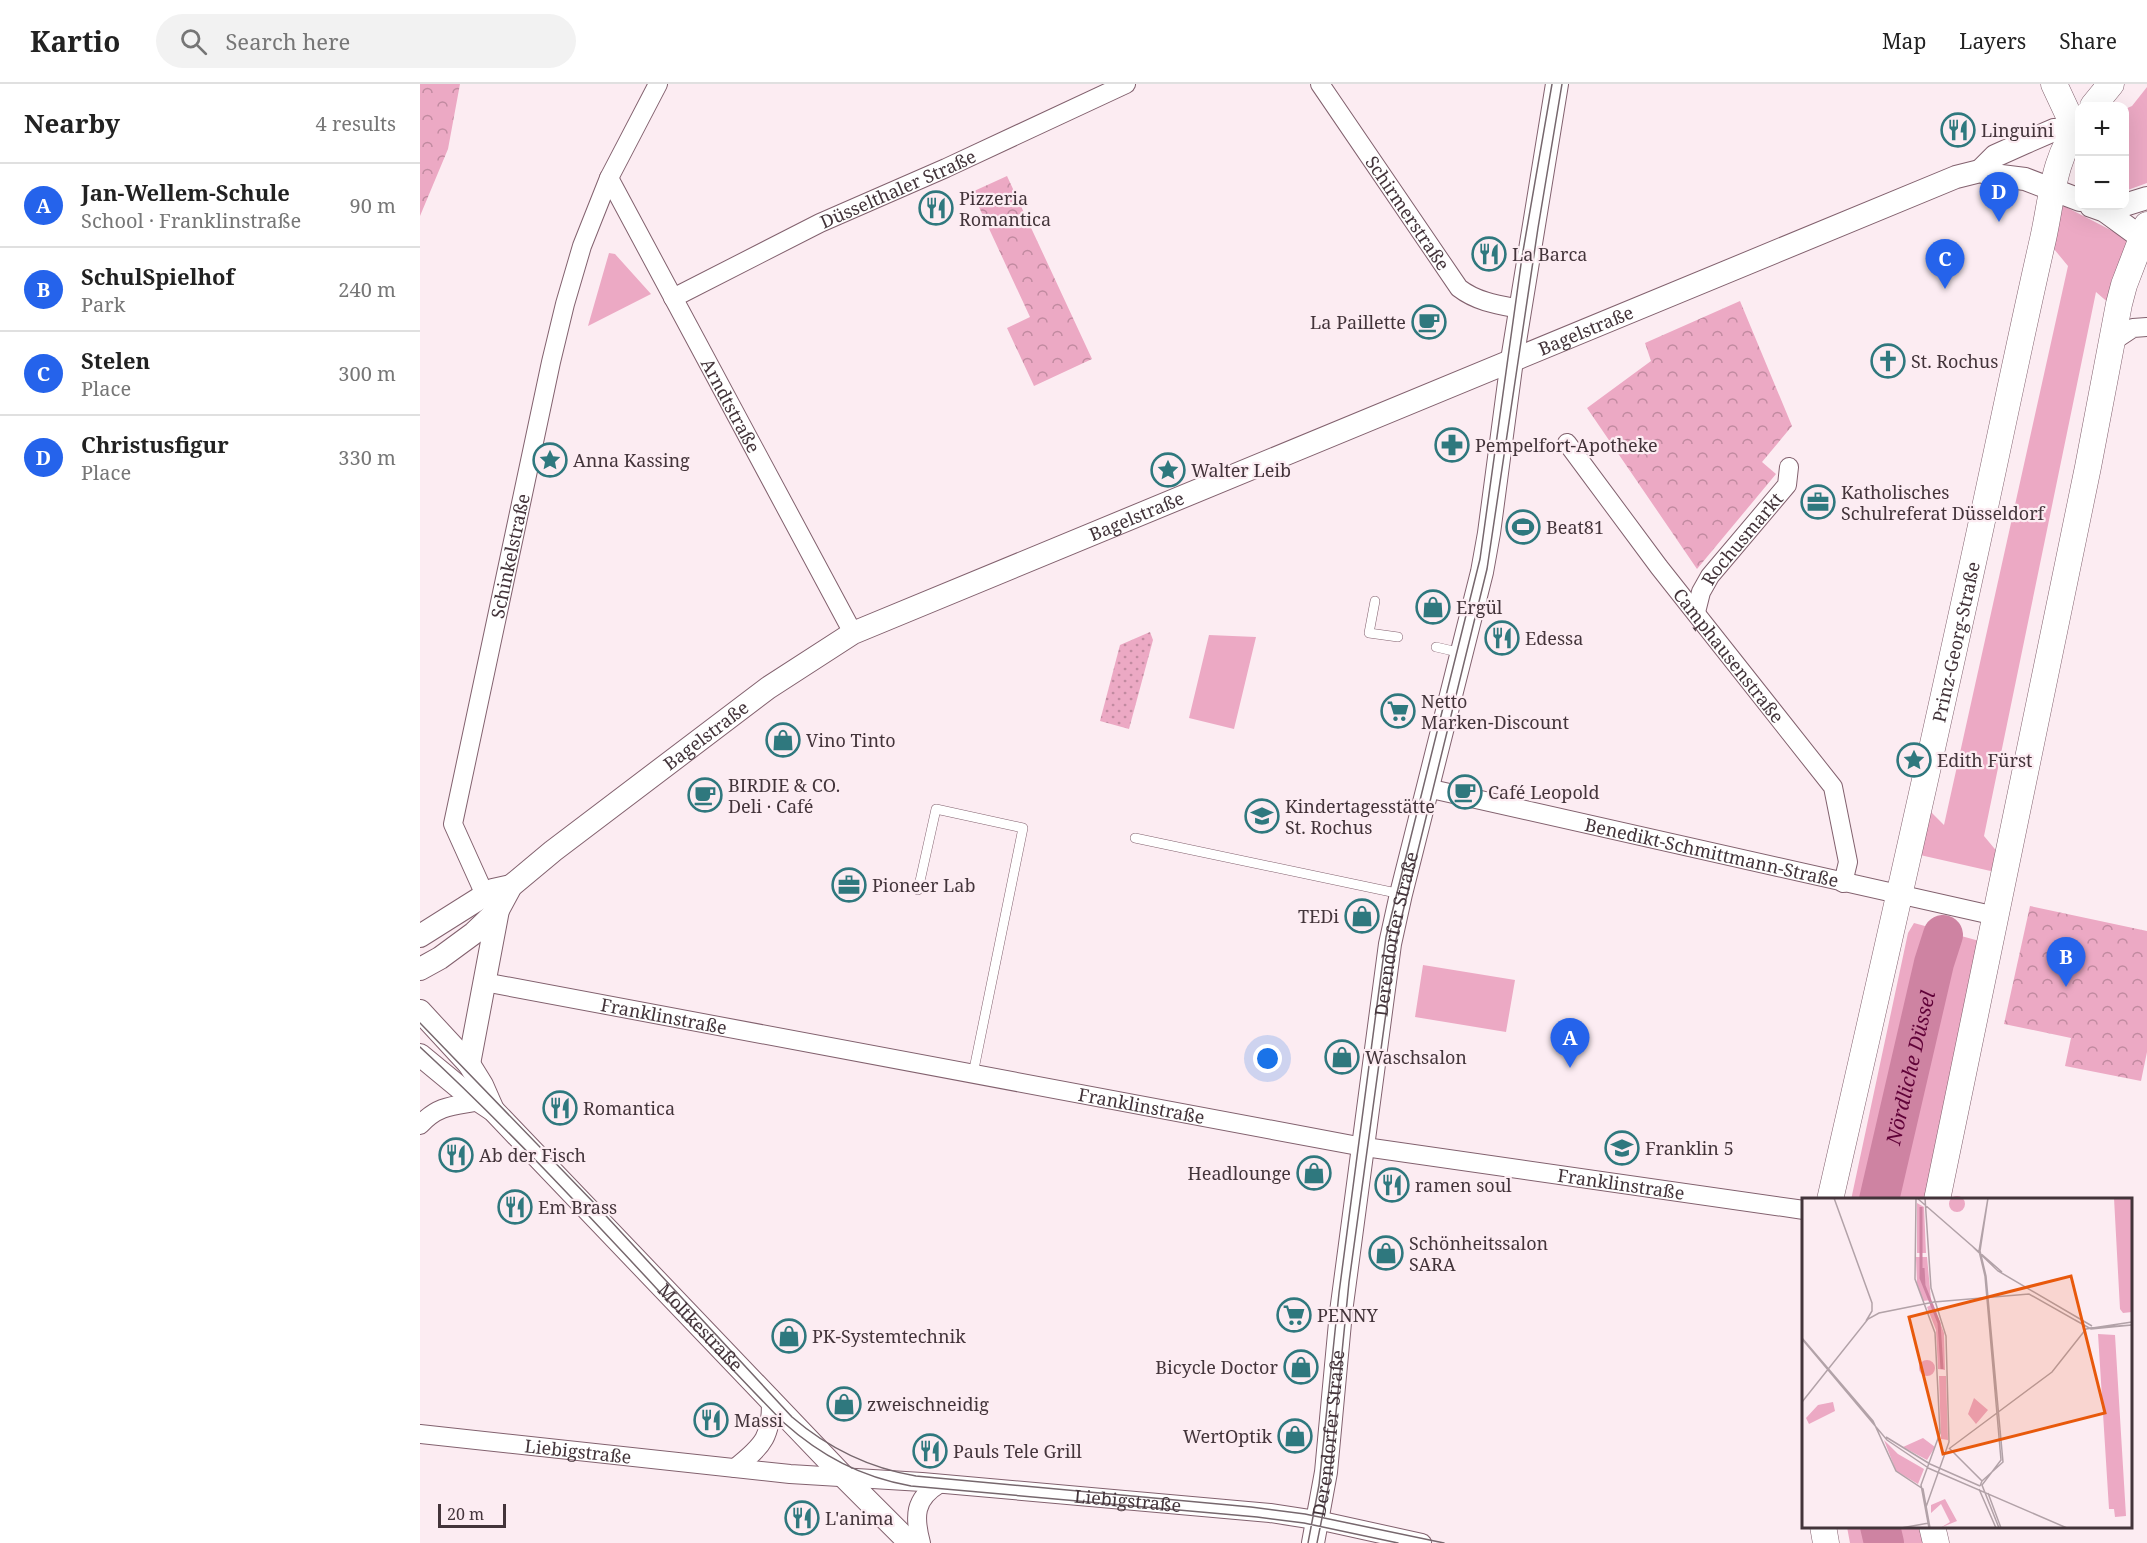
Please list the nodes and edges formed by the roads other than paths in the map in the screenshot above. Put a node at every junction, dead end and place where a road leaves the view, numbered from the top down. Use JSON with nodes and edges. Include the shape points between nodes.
{"nodes":[{"id":1,"x":658,"y":84,"type":"edge"},
{"id":2,"x":1126,"y":84,"type":"edge"},
{"id":3,"x":1320,"y":84,"type":"edge"},
{"id":4,"x":1557,"y":84,"type":"edge"},
{"id":5,"x":2054,"y":84,"type":"edge"},
{"id":6,"x":2111,"y":84,"type":"edge"},
{"id":7,"x":2096,"y":102,"type":"edge"},
{"id":8,"x":2075,"y":122,"type":"edge"},
{"id":9,"x":2075,"y":126,"type":"edge"},
{"id":10,"x":2075,"y":130,"type":"edge"},
{"id":11,"x":1980,"y":171,"type":"junction"},
{"id":12,"x":609,"y":178,"type":"junction"},
{"id":13,"x":2051,"y":188,"type":"junction"},
{"id":14,"x":2075,"y":198,"type":"edge"},
{"id":15,"x":2147,"y":198,"type":"edge"},
{"id":16,"x":2129,"y":202,"type":"edge"},
{"id":17,"x":2101,"y":210,"type":"edge"},
{"id":18,"x":2145,"y":236,"type":"edge"},
{"id":19,"x":673,"y":298,"type":"junction"},
{"id":20,"x":1520,"y":309,"type":"junction"},
{"id":21,"x":2147,"y":327,"type":"edge"},
{"id":22,"x":2112,"y":342,"type":"junction"},
{"id":23,"x":1512,"y":360,"type":"junction"},
{"id":24,"x":1567,"y":443,"type":"dead end"},
{"id":25,"x":1789,"y":467,"type":"dead end"},
{"id":26,"x":1375,"y":601,"type":"dead end"},
{"id":27,"x":1696,"y":612,"type":"junction"},
{"id":28,"x":853,"y":633,"type":"junction"},
{"id":29,"x":1398,"y":637,"type":"dead end"},
{"id":30,"x":1436,"y":647,"type":"dead end"},
{"id":31,"x":1462,"y":653,"type":"junction"},
{"id":32,"x":1427,"y":788,"type":"junction"},
{"id":33,"x":1135,"y":838,"type":"dead end"},
{"id":34,"x":1843,"y":883,"type":"junction"},
{"id":35,"x":918,"y":890,"type":"dead end"},
{"id":36,"x":1401,"y":894,"type":"junction"},
{"id":37,"x":1899,"y":896,"type":"junction"},
{"id":38,"x":492,"y":902,"type":"junction"},
{"id":39,"x":1996,"y":916,"type":"junction"},
{"id":40,"x":420,"y":936,"type":"edge"},
{"id":41,"x":420,"y":969,"type":"edge"},
{"id":42,"x":483,"y":982,"type":"junction"},
{"id":43,"x":420,"y":1011,"type":"edge"},
{"id":44,"x":420,"y":1055,"type":"edge"},
{"id":45,"x":468,"y":1064,"type":"junction"},
{"id":46,"x":973,"y":1074,"type":"junction"},
{"id":47,"x":487,"y":1105,"type":"junction"},
{"id":48,"x":420,"y":1125,"type":"edge"},
{"id":49,"x":1363,"y":1147,"type":"junction"},
{"id":50,"x":1830,"y":1198,"type":"edge"},
{"id":51,"x":1937,"y":1198,"type":"edge"},
{"id":52,"x":1802,"y":1210,"type":"edge"},
{"id":53,"x":771,"y":1398,"type":"junction"},
{"id":54,"x":420,"y":1434,"type":"edge"},
{"id":55,"x":735,"y":1468,"type":"junction"},
{"id":56,"x":845,"y":1478,"type":"junction"},
{"id":57,"x":939,"y":1484,"type":"junction"},
{"id":58,"x":1317,"y":1521,"type":"junction"},
{"id":59,"x":1823,"y":1528,"type":"edge"},
{"id":60,"x":1932,"y":1528,"type":"edge"},
{"id":61,"x":910,"y":1543,"type":"edge"},
{"id":62,"x":921,"y":1543,"type":"edge"},
{"id":63,"x":1313,"y":1543,"type":"edge"},
{"id":64,"x":1422,"y":1543,"type":"edge"},
{"id":65,"x":1826,"y":1543,"type":"edge"},
{"id":66,"x":1936,"y":1543,"type":"edge"}],
"edges":[{"from":1,"to":12,"type":"street","name":"Schinkelstraße"},
{"from":2,"to":19,"type":"street","name":"Düsselthaler Straße","via":[[820,223]]},
{"from":3,"to":20,"type":"street","name":"Schirmerstraße","via":[[1459,288],[1469,296]]},
{"from":4,"to":20,"type":"street","name":"Derendorfer Straße"},
{"from":5,"to":8,"type":"main road"},
{"from":6,"to":7,"type":"main road"},
{"from":9,"to":11,"type":"street","name":"Bagelstraße","via":[[2054,130],[1995,156]]},
{"from":10,"to":13,"type":"main road","name":"Prinz-Georg-Straße","via":[[2061,155]]},
{"from":11,"to":13,"type":"street","name":"Bagelstraße"},
{"from":11,"to":23,"type":"street","name":"Bagelstraße","via":[[1956,177]]},
{"from":12,"to":19,"type":"street","name":"Arndtstraße"},
{"from":12,"to":38,"type":"street","name":"Schinkelstraße","via":[[582,246],[551,362],[453,824]]},
{"from":13,"to":14,"type":"street","name":"Bagelstraße"},
{"from":13,"to":37,"type":"main road","name":"Prinz-Georg-Straße"},
{"from":15,"to":16,"type":"street"},
{"from":17,"to":18,"type":"street"},
{"from":18,"to":22,"type":"main road","via":[[2124,285]]},
{"from":19,"to":28,"type":"street","name":"Arndtstraße"},
{"from":20,"to":23,"type":"street","name":"Derendorfer Straße"},
{"from":21,"to":22,"type":"street","via":[[2133,328]]},
{"from":22,"to":39,"type":"main road"},
{"from":23,"to":28,"type":"street","name":"Bagelstraße"},
{"from":23,"to":31,"type":"street","name":"Derendorfer Straße","via":[[1489,533]]},
{"from":24,"to":27,"type":"street","name":"Camphausenstraße"},
{"from":25,"to":27,"type":"street","name":"Rochusmarkt","via":[[1787,485],[1710,576]]},
{"from":26,"to":29,"type":"lane","via":[[1369,633]]},
{"from":27,"to":34,"type":"street","name":"Camphausenstraße","via":[[1833,787],[1848,862]]},
{"from":28,"to":38,"type":"street","name":"Bagelstraße","via":[[768,688],[511,886],[497,888]]},
{"from":30,"to":31,"type":"lane"},
{"from":31,"to":32,"type":"street","name":"Derendorfer Straße"},
{"from":32,"to":34,"type":"street","name":"Benedikt-Schmittmann-Straße"},
{"from":32,"to":36,"type":"street","name":"Derendorfer Straße"},
{"from":33,"to":36,"type":"lane"},
{"from":34,"to":37,"type":"street","name":"Benedikt-Schmittmann-Straße"},
{"from":35,"to":46,"type":"lane","via":[[936,809],[1023,828]]},
{"from":36,"to":49,"type":"street","name":"Derendorfer Straße","via":[[1390,944]]},
{"from":37,"to":39,"type":"street","name":"Benedikt-Schmittmann-Straße"},
{"from":37,"to":50,"type":"main road","name":"Prinz-Georg-Straße"},
{"from":38,"to":40,"type":"street","name":"Bagelstraße"},
{"from":38,"to":41,"type":"street","name":"Bagelstraße","via":[[459,945]]},
{"from":38,"to":42,"type":"street"},
{"from":39,"to":51,"type":"main road"},
{"from":42,"to":45,"type":"street"},
{"from":42,"to":46,"type":"street","name":"Franklinstraße"},
{"from":43,"to":45,"type":"street","name":"Moltkestraße"},
{"from":44,"to":47,"type":"street","name":"Moltkestraße"},
{"from":45,"to":47,"type":"street","name":"Moltkestraße","via":[[482,1085]]},
{"from":46,"to":49,"type":"street","name":"Franklinstraße"},
{"from":47,"to":48,"type":"street","via":[[443,1108]]},
{"from":47,"to":53,"type":"street","name":"Moltkestraße"},
{"from":49,"to":52,"type":"street","name":"Franklinstraße"},
{"from":49,"to":58,"type":"street","name":"Derendorfer Straße"},
{"from":53,"to":55,"type":"street","via":[[772,1420],[766,1437]]},
{"from":53,"to":56,"type":"street","name":"Moltkestraße"},
{"from":54,"to":55,"type":"street","name":"Liebigstraße"},
{"from":55,"to":56,"type":"street","name":"Liebigstraße"},
{"from":56,"to":57,"type":"street","name":"Liebigstraße"},
{"from":56,"to":61,"type":"street","name":"Moltkestraße"},
{"from":57,"to":58,"type":"street","name":"Liebigstraße","via":[[1270,1513]]},
{"from":57,"to":62,"type":"street","via":[[923,1495],[918,1509]]},
{"from":58,"to":63,"type":"street","name":"Derendorfer Straße"},
{"from":58,"to":64,"type":"street","name":"Liebigstraße"},
{"from":59,"to":65,"type":"main road"},
{"from":60,"to":66,"type":"main road"}]}
